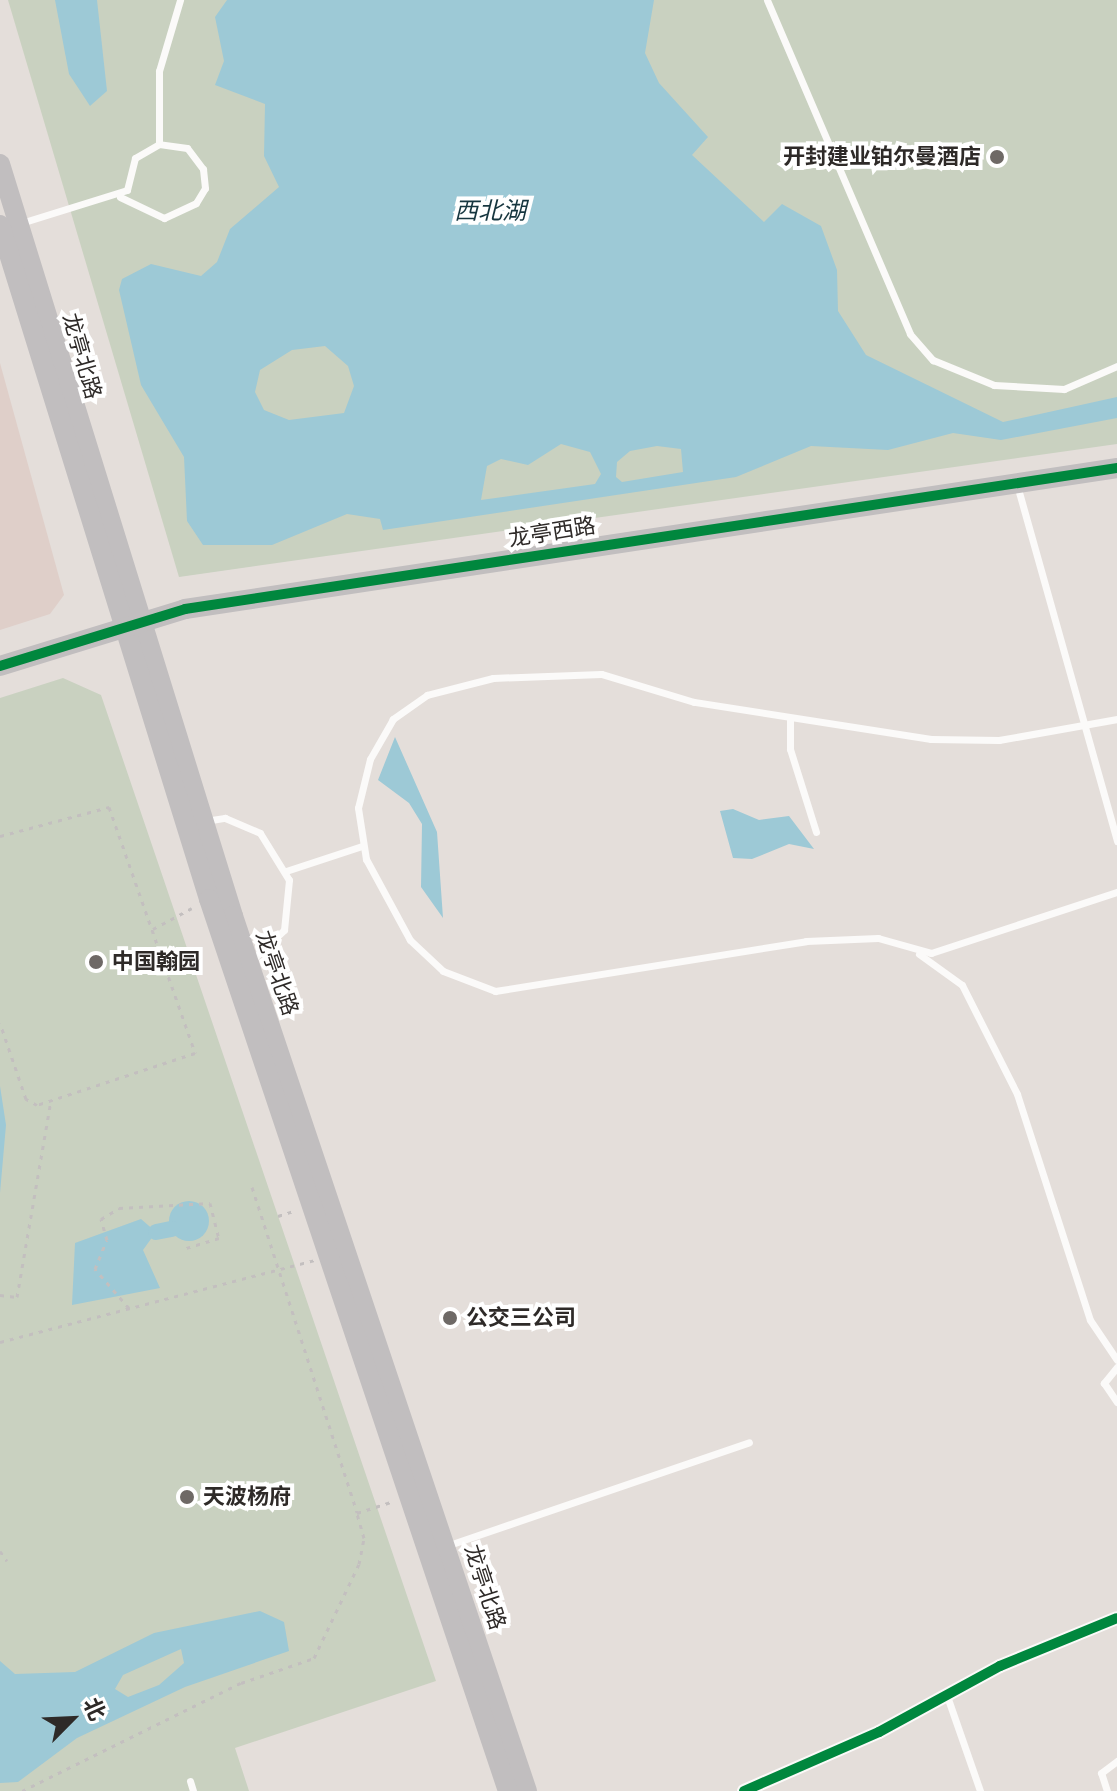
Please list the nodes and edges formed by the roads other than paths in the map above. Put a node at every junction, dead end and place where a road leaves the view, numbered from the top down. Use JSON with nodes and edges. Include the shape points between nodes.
{"nodes":[{"id":1,"x":180,"y":0,"type":"edge"},
{"id":2,"x":767,"y":0,"type":"edge"},
{"id":3,"x":159,"y":144,"type":"junction"},
{"id":4,"x":0,"y":164,"type":"edge"},
{"id":5,"x":120,"y":197,"type":"junction"},
{"id":6,"x":5,"y":226,"type":"edge"},
{"id":7,"x":1117,"y":366,"type":"edge"},
{"id":8,"x":1117,"y":468,"type":"edge"},
{"id":9,"x":1016,"y":483,"type":"junction"},
{"id":10,"x":130,"y":622,"type":"junction"},
{"id":11,"x":0,"y":666,"type":"edge"},
{"id":12,"x":790,"y":719,"type":"junction"},
{"id":13,"x":1117,"y":719,"type":"edge"},
{"id":14,"x":1081,"y":725,"type":"junction"},
{"id":15,"x":202,"y":821,"type":"junction"},
{"id":16,"x":816,"y":832,"type":"dead end"},
{"id":17,"x":1117,"y":841,"type":"edge"},
{"id":18,"x":362,"y":846,"type":"junction"},
{"id":19,"x":286,"y":871,"type":"junction"},
{"id":20,"x":1117,"y":892,"type":"edge"},
{"id":21,"x":917,"y":953,"type":"junction"},
{"id":22,"x":249,"y":963,"type":"junction"},
{"id":23,"x":1117,"y":1360,"type":"edge"},
{"id":24,"x":1117,"y":1367,"type":"edge"},
{"id":25,"x":1117,"y":1402,"type":"edge"},
{"id":26,"x":749,"y":1442,"type":"dead end"},
{"id":27,"x":446,"y":1546,"type":"junction"},
{"id":28,"x":1117,"y":1618,"type":"edge"},
{"id":29,"x":946,"y":1694,"type":"junction"},
{"id":30,"x":1117,"y":1761,"type":"edge"},
{"id":31,"x":190,"y":1781,"type":"dead end"},
{"id":32,"x":193,"y":1791,"type":"edge"},
{"id":33,"x":508,"y":1791,"type":"edge"},
{"id":34,"x":527,"y":1791,"type":"edge"},
{"id":35,"x":744,"y":1791,"type":"edge"},
{"id":36,"x":980,"y":1791,"type":"edge"},
{"id":37,"x":1107,"y":1791,"type":"edge"}],
"edges":[{"from":1,"to":3,"type":"lane","via":[[159,71]]},
{"from":2,"to":7,"type":"lane","via":[[910,334],[933,360],[994,385],[1064,389]]},
{"from":3,"to":5,"type":"lane","via":[[135,158]]},
{"from":3,"to":5,"type":"lane","via":[[187,148],[203,169],[205,188],[196,203],[164,218]]},
{"from":4,"to":6,"type":"main road","name":"龙亭北路"},
{"from":5,"to":6,"type":"lane"},
{"from":6,"to":10,"type":"main road","name":"龙亭北路"},
{"from":8,"to":9,"type":"main road","name":"龙亭西路"},
{"from":9,"to":10,"type":"main road","name":"龙亭西路"},
{"from":9,"to":14,"type":"lane"},
{"from":10,"to":11,"type":"main road","name":"龙亭西路"},
{"from":10,"to":15,"type":"main road","name":"龙亭北路"},
{"from":10,"to":33,"type":"main road","name":"龙亭北路","via":[[209,899]]},
{"from":12,"to":14,"type":"lane","via":[[963,741]]},
{"from":12,"to":16,"type":"lane","via":[[790,749]]},
{"from":12,"to":18,"type":"lane","via":[[575,671],[454,685],[406,708],[380,736],[358,808]]},
{"from":13,"to":14,"type":"lane"},
{"from":14,"to":17,"type":"lane"},
{"from":15,"to":19,"type":"lane","via":[[246,824],[273,846]]},
{"from":15,"to":22,"type":"main road","name":"龙亭北路"},
{"from":18,"to":19,"type":"lane"},
{"from":18,"to":21,"type":"lane","via":[[410,940],[443,971],[495,991],[806,941],[878,938]]},
{"from":19,"to":22,"type":"lane","via":[[292,899],[284,930]]},
{"from":20,"to":21,"type":"lane"},
{"from":21,"to":23,"type":"lane","via":[[962,985],[1003,1066],[1090,1320]]},
{"from":22,"to":27,"type":"main road","name":"龙亭北路"},
{"from":24,"to":25,"type":"lane","via":[[1104,1383]]},
{"from":26,"to":27,"type":"lane"},
{"from":27,"to":34,"type":"main road","name":"龙亭北路"},
{"from":28,"to":29,"type":"street"},
{"from":29,"to":35,"type":"street"},
{"from":29,"to":36,"type":"lane"},
{"from":30,"to":37,"type":"lane","via":[[1101,1773]]},
{"from":31,"to":32,"type":"lane"}]}
